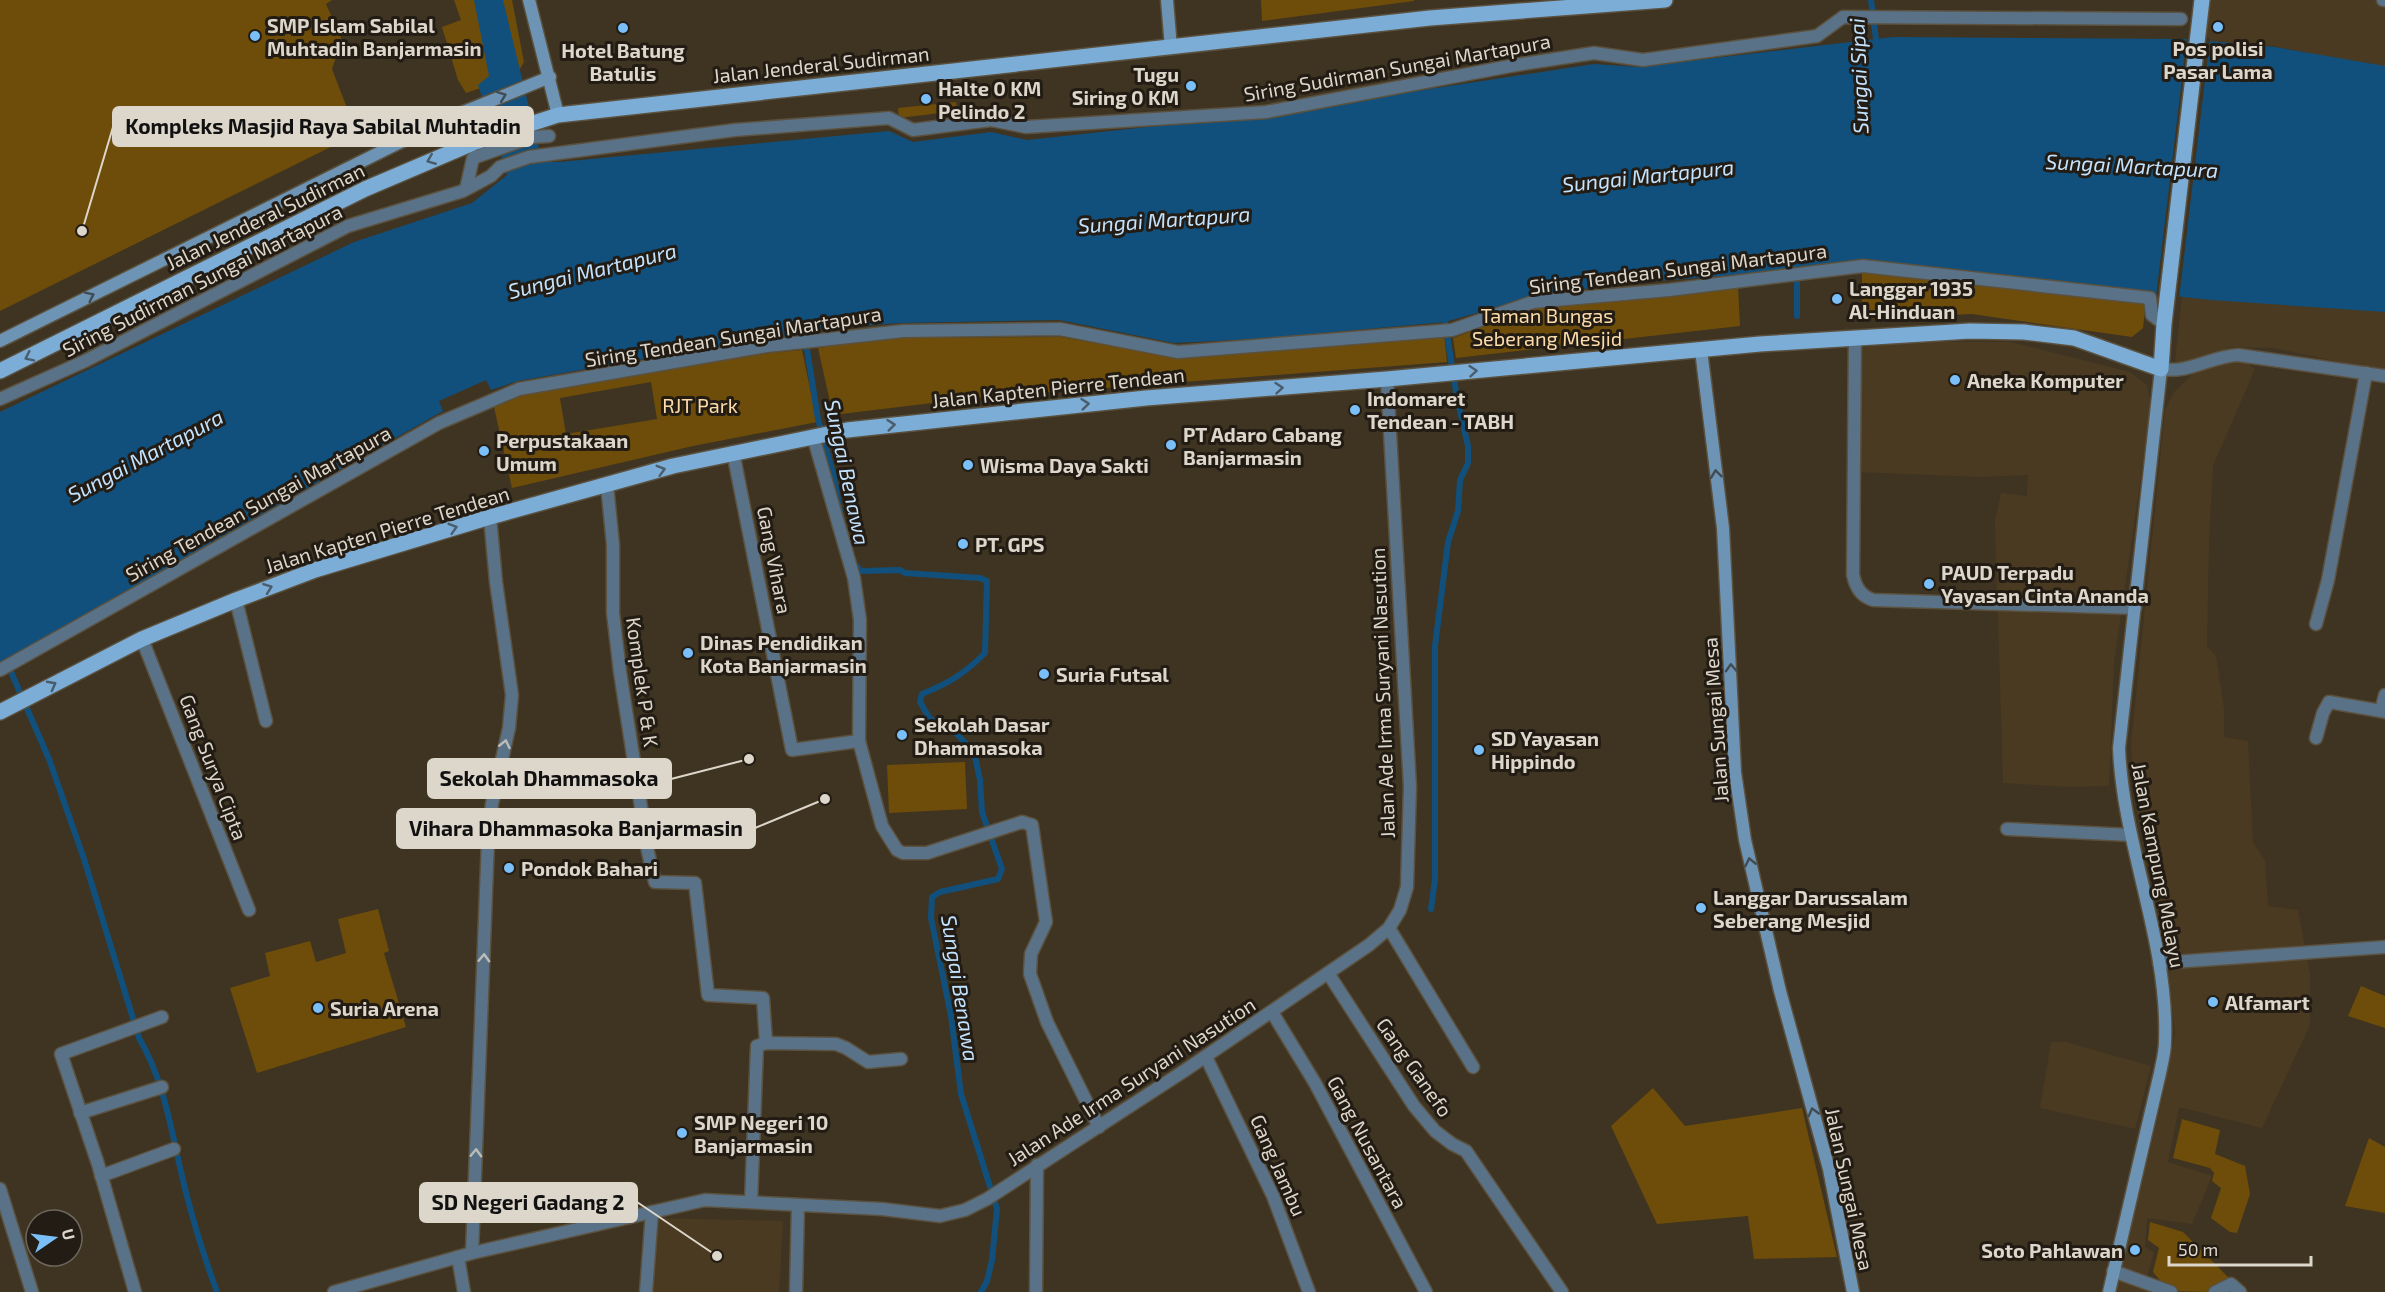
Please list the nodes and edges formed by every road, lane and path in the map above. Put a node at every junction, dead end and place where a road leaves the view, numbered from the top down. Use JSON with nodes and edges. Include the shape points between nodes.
{"nodes":[{"id":1,"x":529,"y":0,"type":"edge"},
{"id":2,"x":1167,"y":0,"type":"edge"},
{"id":3,"x":1665,"y":0,"type":"edge"},
{"id":4,"x":2202,"y":7,"type":"edge"},
{"id":5,"x":2181,"y":19,"type":"dead end"},
{"id":6,"x":1172,"y":48,"type":"junction"},
{"id":7,"x":550,"y":77,"type":"junction"},
{"id":8,"x":558,"y":115,"type":"junction"},
{"id":9,"x":549,"y":136,"type":"dead end"},
{"id":10,"x":488,"y":145,"type":"junction"},
{"id":11,"x":466,"y":189,"type":"junction"},
{"id":12,"x":2165,"y":318,"type":"junction"},
{"id":13,"x":1855,"y":338,"type":"junction"},
{"id":14,"x":0,"y":341,"type":"edge"},
{"id":15,"x":1701,"y":350,"type":"junction"},
{"id":16,"x":2161,"y":369,"type":"junction"},
{"id":17,"x":0,"y":371,"type":"edge"},
{"id":18,"x":2366,"y":373,"type":"junction"},
{"id":19,"x":2385,"y":376,"type":"edge"},
{"id":20,"x":1388,"y":379,"type":"junction"},
{"id":21,"x":0,"y":399,"type":"edge"},
{"id":22,"x":815,"y":435,"type":"junction"},
{"id":23,"x":733,"y":452,"type":"junction"},
{"id":24,"x":607,"y":485,"type":"junction"},
{"id":25,"x":490,"y":517,"type":"junction"},
{"id":26,"x":236,"y":600,"type":"junction"},
{"id":27,"x":2135,"y":608,"type":"junction"},
{"id":28,"x":2316,"y":624,"type":"dead end"},
{"id":29,"x":142,"y":639,"type":"junction"},
{"id":30,"x":0,"y":670,"type":"edge"},
{"id":31,"x":2385,"y":695,"type":"edge"},
{"id":32,"x":0,"y":712,"type":"edge"},
{"id":33,"x":2383,"y":712,"type":"edge"},
{"id":34,"x":266,"y":721,"type":"dead end"},
{"id":35,"x":2316,"y":738,"type":"dead end"},
{"id":36,"x":859,"y":741,"type":"junction"},
{"id":37,"x":2007,"y":829,"type":"dead end"},
{"id":38,"x":2131,"y":836,"type":"junction"},
{"id":39,"x":249,"y":910,"type":"dead end"},
{"id":40,"x":1389,"y":928,"type":"junction"},
{"id":41,"x":2385,"y":947,"type":"edge"},
{"id":42,"x":2159,"y":963,"type":"junction"},
{"id":43,"x":1328,"y":973,"type":"junction"},
{"id":44,"x":1272,"y":1012,"type":"junction"},
{"id":45,"x":162,"y":1017,"type":"dead end"},
{"id":46,"x":765,"y":1043,"type":"junction"},
{"id":47,"x":1206,"y":1057,"type":"junction"},
{"id":48,"x":901,"y":1059,"type":"dead end"},
{"id":49,"x":1473,"y":1067,"type":"dead end"},
{"id":50,"x":162,"y":1087,"type":"dead end"},
{"id":51,"x":80,"y":1113,"type":"junction"},
{"id":52,"x":1099,"y":1127,"type":"junction"},
{"id":53,"x":174,"y":1149,"type":"dead end"},
{"id":54,"x":1037,"y":1165,"type":"junction"},
{"id":55,"x":101,"y":1176,"type":"junction"},
{"id":56,"x":0,"y":1189,"type":"edge"},
{"id":57,"x":751,"y":1202,"type":"junction"},
{"id":58,"x":798,"y":1205,"type":"junction"},
{"id":59,"x":652,"y":1212,"type":"junction"},
{"id":60,"x":472,"y":1253,"type":"junction"},
{"id":61,"x":458,"y":1257,"type":"junction"},
{"id":62,"x":2113,"y":1271,"type":"junction"},
{"id":63,"x":358,"y":1289,"type":"edge"},
{"id":64,"x":32,"y":1292,"type":"edge"},
{"id":65,"x":135,"y":1292,"type":"edge"},
{"id":66,"x":334,"y":1292,"type":"edge"},
{"id":67,"x":464,"y":1292,"type":"edge"},
{"id":68,"x":646,"y":1292,"type":"edge"},
{"id":69,"x":796,"y":1292,"type":"edge"},
{"id":70,"x":1036,"y":1292,"type":"edge"},
{"id":71,"x":1309,"y":1292,"type":"edge"},
{"id":72,"x":1426,"y":1292,"type":"edge"},
{"id":73,"x":1562,"y":1292,"type":"edge"},
{"id":74,"x":1852,"y":1292,"type":"edge"},
{"id":75,"x":2109,"y":1292,"type":"edge"},
{"id":76,"x":2171,"y":1292,"type":"edge"},
{"id":77,"x":2215,"y":1292,"type":"edge"},
{"id":78,"x":2240,"y":1292,"type":"edge"}],
"edges":[{"from":1,"to":7,"type":"main road"},
{"from":2,"to":6,"type":"main road"},
{"from":3,"to":6,"type":"main road","name":"Jalan Jenderal Sudirman","via":[[1430,18]]},
{"from":4,"to":12,"type":"main road"},
{"from":5,"to":11,"type":"street","name":"Siring Sudirman Sungai Martapura","via":[[1843,16],[1817,36],[1643,60],[1594,53],[1266,112],[1026,127],[991,120],[913,130],[889,118],[735,130],[529,157],[500,167]]},
{"from":6,"to":8,"type":"main road","name":"Jalan Jenderal Sudirman"},
{"from":7,"to":8,"type":"main road"},
{"from":14,"to":7,"type":"main road","name":"Jalan Jenderal Sudirman","one_way":true,"via":[[475,106]]},
{"from":8,"to":10,"type":"main road","name":"Jalan Jenderal Sudirman"},
{"from":9,"to":10,"type":"street"},
{"from":10,"to":11,"type":"street","via":[[473,159]]},
{"from":10,"to":17,"type":"main road","name":"Jalan Jenderal Sudirman","one_way":true,"via":[[365,189]]},
{"from":11,"to":21,"type":"street","name":"Siring Sudirman Sungai Martapura","via":[[348,226],[85,361]]},
{"from":12,"to":16,"type":"main road"},
{"from":12,"to":30,"type":"street","name":"Siring Tendean Sungai Martapura","via":[[2152,315],[2150,298],[1863,266],[1533,302],[1452,330],[1178,352],[1060,329],[903,331],[767,346],[519,389],[497,398],[439,423]]},
{"from":13,"to":15,"type":"main road","name":"Jalan Kapten Pierre Tendean"},
{"from":13,"to":16,"type":"main road","name":"Jalan Kapten Pierre Tendean","via":[[2024,332],[2074,338]]},
{"from":13,"to":27,"type":"street","via":[[1853,575],[1864,596],[1873,600]]},
{"from":20,"to":15,"type":"main road","name":"Jalan Kapten Pierre Tendean","one_way":true},
{"from":74,"to":15,"type":"main road","name":"Jalan Sungai Mesa","one_way":true,"via":[[1829,1169],[1780,991],[1745,840],[1735,772],[1723,528]]},
{"from":16,"to":18,"type":"street","via":[[2180,369],[2223,355],[2238,355]]},
{"from":16,"to":27,"type":"main road","name":"Jalan Kampung Melayu"},
{"from":18,"to":19,"type":"street"},
{"from":18,"to":28,"type":"street","via":[[2328,580]]},
{"from":22,"to":20,"type":"main road","name":"Jalan Kapten Pierre Tendean","one_way":true,"via":[[1135,399]]},
{"from":20,"to":40,"type":"street","name":"Jalan Ade Irma Suryani Nasution","via":[[1410,787],[1407,887]]},
{"from":22,"to":23,"type":"main road","name":"Jalan Kapten Pierre Tendean"},
{"from":22,"to":36,"type":"street","via":[[860,620]]},
{"from":24,"to":23,"type":"main road","name":"Jalan Kapten Pierre Tendean","one_way":true},
{"from":23,"to":36,"type":"street","name":"Gang Vihara","via":[[792,750]]},
{"from":24,"to":25,"type":"main road","name":"Jalan Kapten Pierre Tendean"},
{"from":24,"to":46,"type":"street","name":"Komplek P & K","via":[[620,672],[656,882],[695,883],[708,995],[763,998]]},
{"from":26,"to":25,"type":"main road","name":"Jalan Kapten Pierre Tendean","one_way":true,"via":[[315,570]]},
{"from":60,"to":25,"type":"street","one_way":true,"via":[[488,840],[512,695]]},
{"from":26,"to":29,"type":"main road","name":"Jalan Kapten Pierre Tendean"},
{"from":26,"to":34,"type":"street"},
{"from":27,"to":38,"type":"main road","name":"Jalan Kampung Melayu","via":[[2119,748]]},
{"from":32,"to":29,"type":"main road","name":"Jalan Kapten Pierre Tendean","one_way":true},
{"from":29,"to":39,"type":"street","name":"Gang Surya Cipta"},
{"from":31,"to":33,"type":"street"},
{"from":33,"to":35,"type":"street","via":[[2329,702]]},
{"from":36,"to":52,"type":"street","via":[[882,826],[903,853],[927,853],[1022,822],[1032,825],[1046,922],[1031,954],[1030,974],[1047,1022]]},
{"from":37,"to":38,"type":"street"},
{"from":38,"to":42,"type":"main road","name":"Jalan Kampung Melayu"},
{"from":40,"to":43,"type":"street","name":"Jalan Ade Irma Suryani Nasution"},
{"from":40,"to":49,"type":"street"},
{"from":41,"to":42,"type":"street"},
{"from":42,"to":62,"type":"main road","name":"Jalan Kampung Melayu","via":[[2165,1042]]},
{"from":43,"to":44,"type":"street","name":"Jalan Ade Irma Suryani Nasution"},
{"from":43,"to":73,"type":"street","name":"Gang Ganefo","via":[[1414,1106],[1435,1131],[1467,1151]]},
{"from":44,"to":47,"type":"street","name":"Jalan Ade Irma Suryani Nasution"},
{"from":44,"to":72,"type":"street","name":"Gang Nusantara","via":[[1315,1083]]},
{"from":45,"to":51,"type":"street","via":[[61,1054]]},
{"from":46,"to":48,"type":"street","via":[[836,1044],[868,1062]]},
{"from":46,"to":57,"type":"street","via":[[757,1046]]},
{"from":47,"to":52,"type":"street","name":"Jalan Ade Irma Suryani Nasution"},
{"from":47,"to":71,"type":"street","name":"Gang Jambu","via":[[1273,1196]]},
{"from":50,"to":51,"type":"street"},
{"from":51,"to":55,"type":"street"},
{"from":52,"to":54,"type":"street","name":"Jalan Ade Irma Suryani Nasution"},
{"from":53,"to":55,"type":"street"},
{"from":54,"to":58,"type":"street","name":"Jalan Ade Irma Suryani Nasution","via":[[987,1199],[940,1216]]},
{"from":54,"to":70,"type":"street"},
{"from":55,"to":65,"type":"street"},
{"from":56,"to":64,"type":"street"},
{"from":57,"to":58,"type":"street","name":"Jalan Ade Irma Suryani Nasution"},
{"from":57,"to":59,"type":"street","name":"Jalan Ade Irma Suryani Nasution","via":[[705,1200]]},
{"from":58,"to":69,"type":"street"},
{"from":59,"to":60,"type":"street","name":"Jalan Ade Irma Suryani Nasution"},
{"from":59,"to":68,"type":"street"},
{"from":60,"to":61,"type":"street","name":"Jalan Ade Irma Suryani Nasution"},
{"from":61,"to":63,"type":"street","name":"Jalan Ade Irma Suryani Nasution"},
{"from":61,"to":67,"type":"street"},
{"from":62,"to":75,"type":"main road","name":"Jalan Kampung Melayu"},
{"from":62,"to":76,"type":"street"},
{"from":63,"to":66,"type":"street","name":"Jalan Ade Irma Suryani Nasution"},
{"from":77,"to":78,"type":"street","via":[[2231,1284]]}]}
